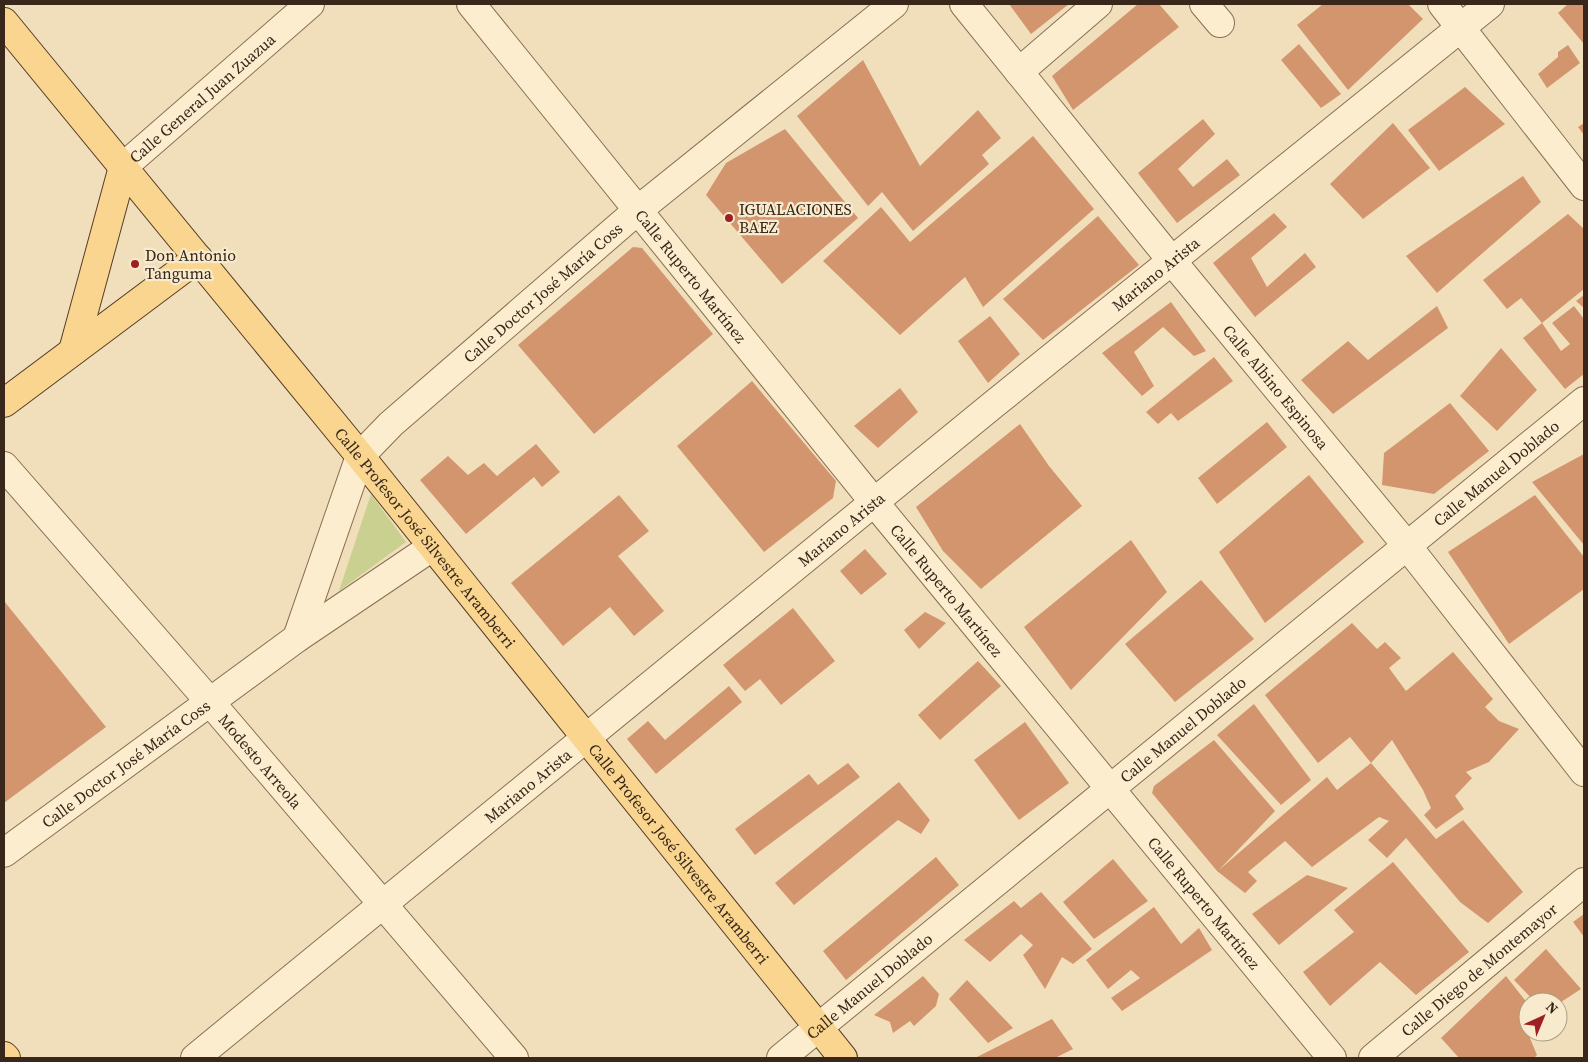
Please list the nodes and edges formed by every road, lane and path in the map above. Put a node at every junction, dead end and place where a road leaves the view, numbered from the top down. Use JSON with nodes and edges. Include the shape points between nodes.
{"nodes":[{"id":1,"x":310,"y":4,"type":"edge"},
{"id":2,"x":471,"y":4,"type":"edge"},
{"id":3,"x":894,"y":4,"type":"edge"},
{"id":4,"x":964,"y":4,"type":"edge"},
{"id":5,"x":1098,"y":4,"type":"edge"},
{"id":6,"x":1442,"y":4,"type":"edge"},
{"id":7,"x":1490,"y":4,"type":"edge"},
{"id":8,"x":4,"y":22,"type":"edge"},
{"id":9,"x":1461,"y":27,"type":"junction"},
{"id":10,"x":1019,"y":72,"type":"junction"},
{"id":11,"x":123,"y":167,"type":"junction"},
{"id":12,"x":1584,"y":186,"type":"edge"},
{"id":13,"x":638,"y":210,"type":"junction"},
{"id":14,"x":198,"y":258,"type":"junction"},
{"id":15,"x":1172,"y":261,"type":"junction"},
{"id":16,"x":73,"y":351,"type":"junction"},
{"id":17,"x":1584,"y":401,"type":"edge"},
{"id":18,"x":4,"y":403,"type":"edge"},
{"id":19,"x":360,"y":456,"type":"junction"},
{"id":20,"x":4,"y":466,"type":"edge"},
{"id":21,"x":874,"y":502,"type":"junction"},
{"id":22,"x":432,"y":547,"type":"junction"},
{"id":23,"x":1408,"y":547,"type":"junction"},
{"id":24,"x":297,"y":638,"type":"junction"},
{"id":25,"x":210,"y":702,"type":"junction"},
{"id":26,"x":584,"y":739,"type":"junction"},
{"id":27,"x":1584,"y":772,"type":"edge"},
{"id":28,"x":1110,"y":790,"type":"junction"},
{"id":29,"x":4,"y":853,"type":"edge"},
{"id":30,"x":1584,"y":882,"type":"edge"},
{"id":31,"x":383,"y":906,"type":"junction"},
{"id":32,"x":819,"y":1029,"type":"junction"},
{"id":33,"x":194,"y":1058,"type":"edge"},
{"id":34,"x":514,"y":1058,"type":"edge"},
{"id":35,"x":782,"y":1058,"type":"edge"},
{"id":36,"x":843,"y":1058,"type":"edge"},
{"id":37,"x":1332,"y":1058,"type":"edge"},
{"id":38,"x":1373,"y":1058,"type":"edge"}],
"edges":[{"from":1,"to":11,"type":"street","name":"Calle General Juan Zuazua"},
{"from":2,"to":13,"type":"street","name":"Calle Ruperto Martínez"},
{"from":3,"to":13,"type":"street","name":"Calle Doctor José María Coss"},
{"from":4,"to":10,"type":"street","name":"Calle Albino Espinosa"},
{"from":5,"to":10,"type":"street"},
{"from":6,"to":9,"type":"street"},
{"from":7,"to":9,"type":"street","name":"Mariano Arista"},
{"from":8,"to":11,"type":"main road","name":"Calle Profesor José Silvestre Aramberri"},
{"from":9,"to":12,"type":"street"},
{"from":9,"to":15,"type":"street","name":"Mariano Arista"},
{"from":10,"to":15,"type":"street","name":"Calle Albino Espinosa"},
{"from":11,"to":14,"type":"main road","name":"Calle Profesor José Silvestre Aramberri"},
{"from":11,"to":16,"type":"main road","name":"Calle General Juan Zuazua"},
{"from":13,"to":19,"type":"street","name":"Calle Doctor José María Coss","via":[[391,424]]},
{"from":13,"to":21,"type":"street","name":"Calle Ruperto Martínez"},
{"from":14,"to":16,"type":"main road"},
{"from":14,"to":19,"type":"main road","name":"Calle Profesor José Silvestre Aramberri"},
{"from":15,"to":21,"type":"street","name":"Mariano Arista"},
{"from":15,"to":23,"type":"street","name":"Calle Albino Espinosa"},
{"from":16,"to":18,"type":"main road"},
{"from":17,"to":23,"type":"street","name":"Calle Manuel Doblado"},
{"from":19,"to":22,"type":"main road","name":"Calle Profesor José Silvestre Aramberri"},
{"from":19,"to":24,"type":"street"},
{"from":20,"to":25,"type":"street","name":"Modesto Arreola"},
{"from":21,"to":26,"type":"street","name":"Mariano Arista"},
{"from":21,"to":28,"type":"street","name":"Calle Ruperto Martínez"},
{"from":22,"to":24,"type":"street","name":"Calle Doctor José María Coss"},
{"from":22,"to":26,"type":"main road","name":"Calle Profesor José Silvestre Aramberri"},
{"from":23,"to":27,"type":"street","name":"Calle Albino Espinosa"},
{"from":23,"to":28,"type":"street","name":"Calle Manuel Doblado"},
{"from":24,"to":25,"type":"street","name":"Calle Doctor José María Coss"},
{"from":25,"to":29,"type":"street","name":"Calle Doctor José María Coss"},
{"from":25,"to":31,"type":"street","name":"Modesto Arreola"},
{"from":26,"to":31,"type":"street","name":"Mariano Arista"},
{"from":26,"to":32,"type":"main road","name":"Calle Profesor José Silvestre Aramberri"},
{"from":28,"to":32,"type":"street","name":"Calle Manuel Doblado"},
{"from":28,"to":37,"type":"street","name":"Calle Ruperto Martínez"},
{"from":30,"to":38,"type":"street","name":"Calle Diego de Montemayor"},
{"from":31,"to":33,"type":"street","name":"Mariano Arista"},
{"from":31,"to":34,"type":"street","name":"Modesto Arreola"},
{"from":32,"to":35,"type":"street","name":"Calle Manuel Doblado"},
{"from":32,"to":36,"type":"main road","name":"Calle Profesor José Silvestre Aramberri"}]}
